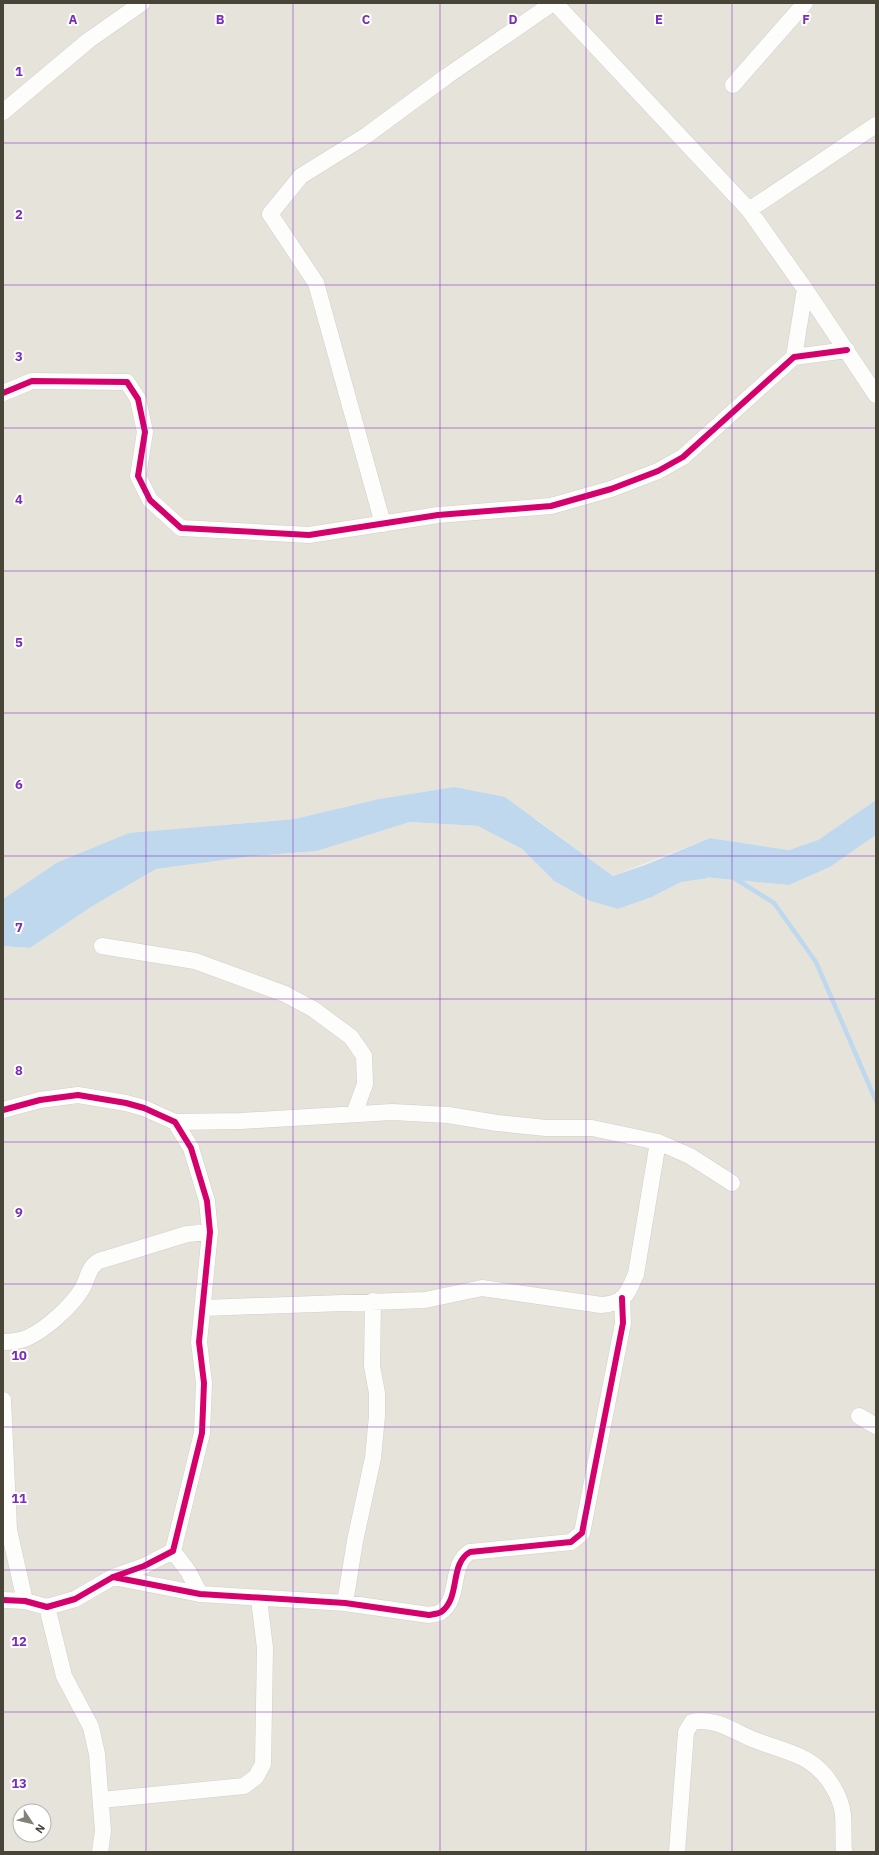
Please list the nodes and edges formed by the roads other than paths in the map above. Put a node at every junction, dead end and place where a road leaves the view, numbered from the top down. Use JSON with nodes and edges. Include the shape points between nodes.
{"nodes":[{"id":1,"x":142,"y":3,"type":"edge"},
{"id":2,"x":554,"y":3,"type":"edge"},
{"id":3,"x":805,"y":3,"type":"edge"},
{"id":4,"x":733,"y":85,"type":"dead end"},
{"id":5,"x":3,"y":112,"type":"edge"},
{"id":6,"x":876,"y":125,"type":"edge"},
{"id":7,"x":749,"y":210,"type":"junction"},
{"id":8,"x":805,"y":288,"type":"junction"},
{"id":9,"x":847,"y":350,"type":"junction"},
{"id":10,"x":794,"y":357,"type":"junction"},
{"id":11,"x":3,"y":393,"type":"edge"},
{"id":12,"x":876,"y":394,"type":"edge"},
{"id":13,"x":383,"y":524,"type":"junction"},
{"id":14,"x":102,"y":946,"type":"dead end"},
{"id":15,"x":3,"y":1110,"type":"edge"},
{"id":16,"x":354,"y":1114,"type":"junction"},
{"id":17,"x":175,"y":1122,"type":"junction"},
{"id":18,"x":658,"y":1142,"type":"junction"},
{"id":19,"x":732,"y":1183,"type":"dead end"},
{"id":20,"x":210,"y":1232,"type":"junction"},
{"id":21,"x":622,"y":1298,"type":"junction"},
{"id":22,"x":373,"y":1301,"type":"junction"},
{"id":23,"x":204,"y":1308,"type":"junction"},
{"id":24,"x":3,"y":1342,"type":"edge"},
{"id":25,"x":3,"y":1400,"type":"edge"},
{"id":26,"x":859,"y":1416,"type":"dead end"},
{"id":27,"x":876,"y":1426,"type":"edge"},
{"id":28,"x":173,"y":1551,"type":"junction"},
{"id":29,"x":113,"y":1577,"type":"junction"},
{"id":30,"x":200,"y":1594,"type":"junction"},
{"id":31,"x":259,"y":1599,"type":"junction"},
{"id":32,"x":3,"y":1600,"type":"edge"},
{"id":33,"x":25,"y":1601,"type":"junction"},
{"id":34,"x":345,"y":1603,"type":"junction"},
{"id":35,"x":47,"y":1607,"type":"junction"},
{"id":36,"x":101,"y":1800,"type":"junction"},
{"id":37,"x":100,"y":1852,"type":"edge"},
{"id":38,"x":677,"y":1852,"type":"edge"},
{"id":39,"x":844,"y":1852,"type":"edge"}],
"edges":[{"from":1,"to":5,"type":"street","via":[[88,40]]},
{"from":2,"to":7,"type":"street"},
{"from":2,"to":13,"type":"street","via":[[447,76],[367,135],[301,176],[270,214],[316,283]]},
{"from":3,"to":4,"type":"street"},
{"from":6,"to":7,"type":"street"},
{"from":7,"to":8,"type":"street"},
{"from":8,"to":9,"type":"street"},
{"from":8,"to":10,"type":"street"},
{"from":9,"to":10,"type":"street"},
{"from":9,"to":12,"type":"street"},
{"from":10,"to":13,"type":"street","via":[[683,457],[658,470],[611,489],[551,506],[438,515]]},
{"from":11,"to":13,"type":"street","via":[[32,381],[127,382],[138,399],[145,432],[138,476],[150,500],[180,528],[309,535]]},
{"from":14,"to":16,"type":"street","via":[[195,961],[285,994],[312,1009],[351,1036],[364,1056],[365,1084]]},
{"from":15,"to":17,"type":"street","via":[[40,1100],[78,1095],[144,1108]]},
{"from":16,"to":17,"type":"street"},
{"from":16,"to":18,"type":"street","via":[[392,1112],[448,1115],[546,1128],[592,1128]]},
{"from":17,"to":20,"type":"street","via":[[191,1148],[207,1201]]},
{"from":18,"to":19,"type":"street","via":[[690,1156]]},
{"from":18,"to":21,"type":"street","via":[[636,1274],[628,1293]]},
{"from":20,"to":23,"type":"street"},
{"from":20,"to":24,"type":"street","via":[[187,1234],[99,1261],[90,1270],[82,1289],[72,1302],[42,1329],[27,1338]]},
{"from":21,"to":22,"type":"street","via":[[615,1304],[602,1305],[482,1288],[425,1300]]},
{"from":21,"to":34,"type":"street","via":[[623,1323],[582,1533],[578,1538],[571,1542],[470,1552],[463,1556],[458,1567],[450,1601],[441,1612],[429,1616]]},
{"from":22,"to":23,"type":"street"},
{"from":22,"to":34,"type":"street","via":[[372,1366],[377,1393],[377,1416],[373,1458]]},
{"from":23,"to":28,"type":"street","via":[[199,1342],[204,1383],[202,1433]]},
{"from":25,"to":33,"type":"street","via":[[9,1530]]},
{"from":26,"to":27,"type":"street"},
{"from":28,"to":29,"type":"street","via":[[144,1566]]},
{"from":28,"to":30,"type":"street","via":[[188,1571]]},
{"from":29,"to":30,"type":"street"},
{"from":29,"to":35,"type":"street","via":[[75,1599]]},
{"from":30,"to":31,"type":"street"},
{"from":31,"to":34,"type":"street"},
{"from":31,"to":36,"type":"street","via":[[265,1648],[263,1764],[256,1777],[244,1786]]},
{"from":32,"to":33,"type":"street"},
{"from":33,"to":35,"type":"street"},
{"from":35,"to":36,"type":"street","via":[[64,1676],[91,1727],[97,1754]]},
{"from":36,"to":37,"type":"street","via":[[103,1831]]},
{"from":38,"to":39,"type":"street","via":[[686,1732],[692,1722],[703,1720],[725,1726],[773,1748],[800,1755],[815,1764],[827,1776],[838,1795],[843,1814]]}]}
